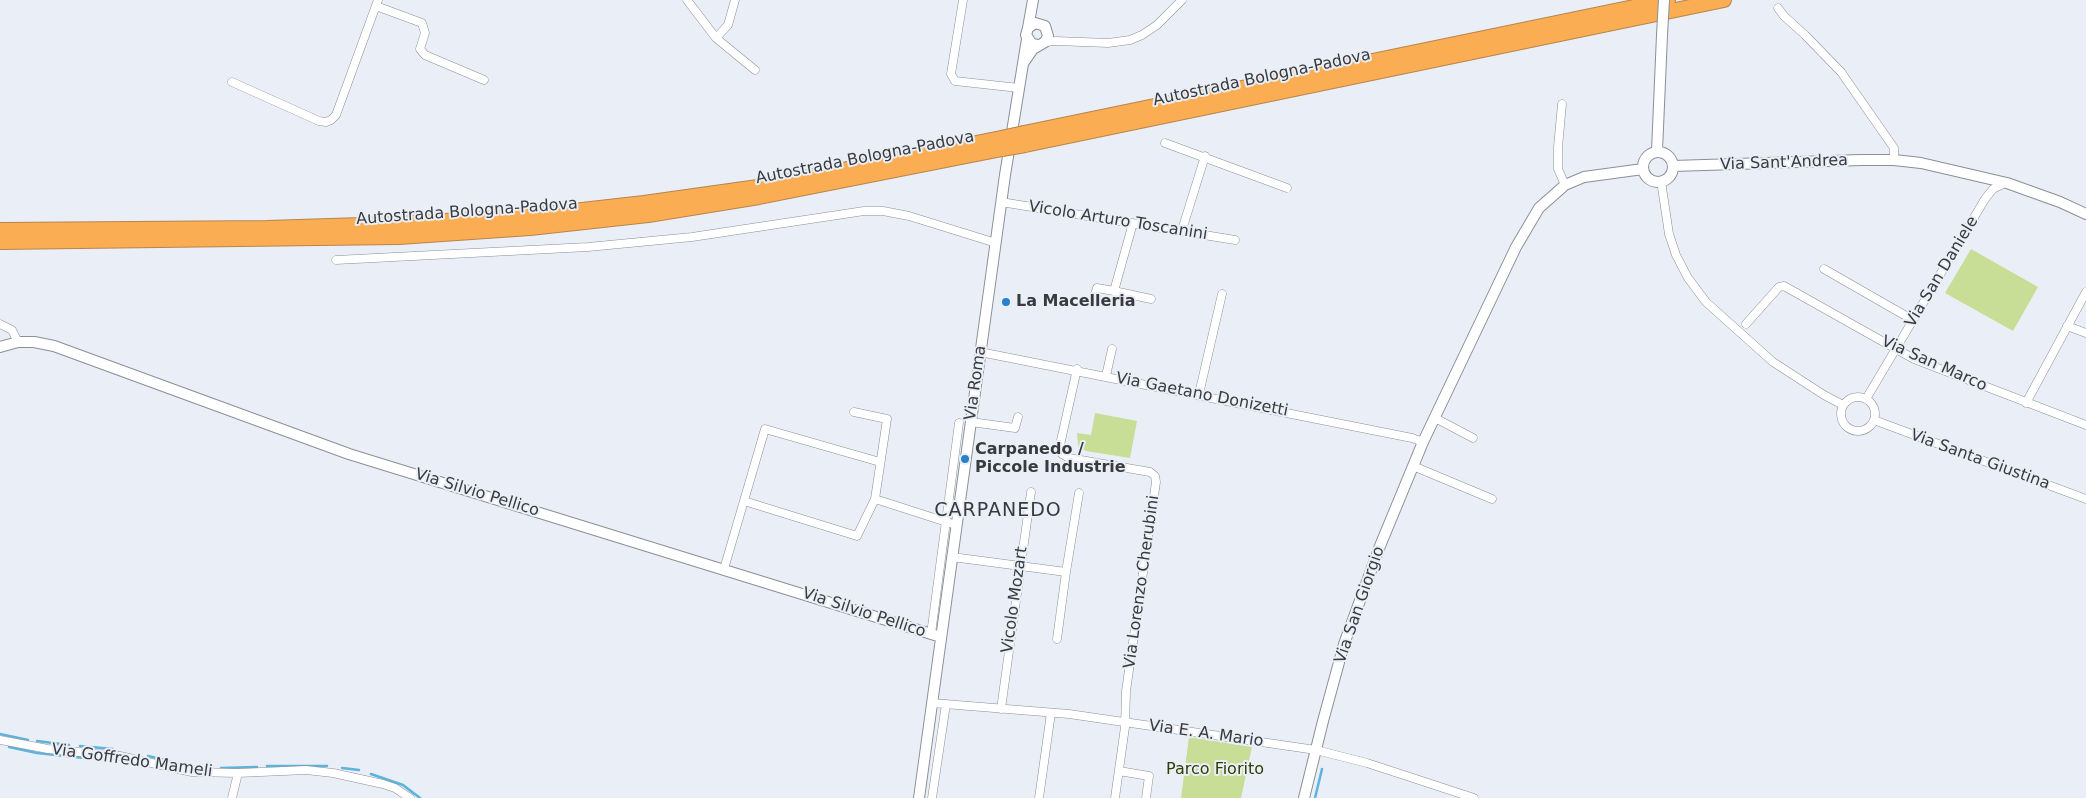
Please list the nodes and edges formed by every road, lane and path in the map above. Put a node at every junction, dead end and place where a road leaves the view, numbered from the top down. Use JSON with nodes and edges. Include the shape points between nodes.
{"nodes":[{"id":1,"x":687,"y":0,"type":"edge"},
{"id":2,"x":735,"y":0,"type":"edge"},
{"id":3,"x":963,"y":0,"type":"edge"},
{"id":4,"x":1182,"y":0,"type":"edge"},
{"id":5,"x":1664,"y":0,"type":"edge"},
{"id":6,"x":1668,"y":0,"type":"edge"},
{"id":7,"x":1724,"y":0,"type":"edge"},
{"id":8,"x":1033,"y":1,"type":"edge"},
{"id":9,"x":377,"y":3,"type":"edge"},
{"id":10,"x":1778,"y":8,"type":"dead end"},
{"id":11,"x":1044,"y":26,"type":"junction"},
{"id":12,"x":1028,"y":28,"type":"junction"},
{"id":13,"x":716,"y":38,"type":"junction"},
{"id":14,"x":1027,"y":39,"type":"junction"},
{"id":15,"x":1069,"y":41,"type":"junction"},
{"id":16,"x":1041,"y":43,"type":"junction"},
{"id":17,"x":1022,"y":65,"type":"junction"},
{"id":18,"x":755,"y":70,"type":"dead end"},
{"id":19,"x":484,"y":80,"type":"dead end"},
{"id":20,"x":232,"y":82,"type":"dead end"},
{"id":21,"x":1018,"y":88,"type":"junction"},
{"id":22,"x":1562,"y":104,"type":"dead end"},
{"id":23,"x":1024,"y":139,"type":"junction"},
{"id":24,"x":1166,"y":143,"type":"dead end"},
{"id":25,"x":1001,"y":144,"type":"junction"},
{"id":26,"x":1657,"y":152,"type":"junction"},
{"id":27,"x":1205,"y":156,"type":"junction"},
{"id":28,"x":1894,"y":160,"type":"junction"},
{"id":29,"x":1673,"y":166,"type":"junction"},
{"id":30,"x":1643,"y":169,"type":"junction"},
{"id":31,"x":1983,"y":176,"type":"junction"},
{"id":32,"x":1661,"y":182,"type":"junction"},
{"id":33,"x":2001,"y":182,"type":"junction"},
{"id":34,"x":1565,"y":185,"type":"junction"},
{"id":35,"x":1287,"y":188,"type":"dead end"},
{"id":36,"x":1988,"y":192,"type":"junction"},
{"id":37,"x":1001,"y":202,"type":"junction"},
{"id":38,"x":2086,"y":214,"type":"edge"},
{"id":39,"x":1133,"y":223,"type":"junction"},
{"id":40,"x":0,"y":230,"type":"edge"},
{"id":41,"x":1182,"y":230,"type":"junction"},
{"id":42,"x":1234,"y":240,"type":"dead end"},
{"id":43,"x":0,"y":242,"type":"edge"},
{"id":44,"x":996,"y":243,"type":"junction"},
{"id":45,"x":336,"y":260,"type":"dead end"},
{"id":46,"x":1824,"y":270,"type":"dead end"},
{"id":47,"x":1114,"y":291,"type":"junction"},
{"id":48,"x":2086,"y":292,"type":"edge"},
{"id":49,"x":1222,"y":294,"type":"dead end"},
{"id":50,"x":1151,"y":299,"type":"dead end"},
{"id":51,"x":1093,"y":302,"type":"dead end"},
{"id":52,"x":1913,"y":320,"type":"junction"},
{"id":53,"x":0,"y":324,"type":"edge"},
{"id":54,"x":1746,"y":324,"type":"dead end"},
{"id":55,"x":2068,"y":326,"type":"junction"},
{"id":56,"x":2086,"y":333,"type":"edge"},
{"id":57,"x":18,"y":342,"type":"junction"},
{"id":58,"x":0,"y":347,"type":"edge"},
{"id":59,"x":1112,"y":350,"type":"dead end"},
{"id":60,"x":1896,"y":350,"type":"junction"},
{"id":61,"x":980,"y":352,"type":"junction"},
{"id":62,"x":1077,"y":369,"type":"junction"},
{"id":63,"x":1106,"y":376,"type":"junction"},
{"id":64,"x":1199,"y":394,"type":"junction"},
{"id":65,"x":1866,"y":399,"type":"junction"},
{"id":66,"x":2026,"y":403,"type":"junction"},
{"id":67,"x":1843,"y":405,"type":"junction"},
{"id":68,"x":854,"y":412,"type":"dead end"},
{"id":69,"x":1018,"y":417,"type":"dead end"},
{"id":70,"x":1435,"y":418,"type":"junction"},
{"id":71,"x":1874,"y":420,"type":"junction"},
{"id":72,"x":971,"y":422,"type":"junction"},
{"id":73,"x":959,"y":423,"type":"dead end"},
{"id":74,"x":2086,"y":425,"type":"edge"},
{"id":75,"x":1473,"y":438,"type":"dead end"},
{"id":76,"x":1423,"y":442,"type":"junction"},
{"id":77,"x":880,"y":462,"type":"junction"},
{"id":78,"x":1413,"y":466,"type":"junction"},
{"id":79,"x":1031,"y":492,"type":"dead end"},
{"id":80,"x":1079,"y":493,"type":"dead end"},
{"id":81,"x":875,"y":499,"type":"junction"},
{"id":82,"x":1492,"y":499,"type":"dead end"},
{"id":83,"x":2086,"y":499,"type":"edge"},
{"id":84,"x":744,"y":501,"type":"junction"},
{"id":85,"x":951,"y":524,"type":"junction"},
{"id":86,"x":952,"y":557,"type":"junction"},
{"id":87,"x":1020,"y":566,"type":"junction"},
{"id":88,"x":724,"y":569,"type":"junction"},
{"id":89,"x":1066,"y":572,"type":"junction"},
{"id":90,"x":936,"y":635,"type":"junction"},
{"id":91,"x":1057,"y":639,"type":"dead end"},
{"id":92,"x":932,"y":703,"type":"junction"},
{"id":93,"x":946,"y":704,"type":"junction"},
{"id":94,"x":1001,"y":709,"type":"junction"},
{"id":95,"x":1051,"y":713,"type":"junction"},
{"id":96,"x":1124,"y":722,"type":"junction"},
{"id":97,"x":0,"y":740,"type":"edge"},
{"id":98,"x":1316,"y":750,"type":"junction"},
{"id":99,"x":1119,"y":771,"type":"junction"},
{"id":100,"x":238,"y":773,"type":"junction"},
{"id":101,"x":232,"y":798,"type":"edge"},
{"id":102,"x":410,"y":798,"type":"edge"},
{"id":103,"x":919,"y":798,"type":"edge"},
{"id":104,"x":932,"y":798,"type":"edge"},
{"id":105,"x":1039,"y":798,"type":"edge"},
{"id":106,"x":1115,"y":798,"type":"edge"},
{"id":107,"x":1146,"y":798,"type":"edge"},
{"id":108,"x":1304,"y":798,"type":"edge"},
{"id":109,"x":1474,"y":798,"type":"edge"}],
"edges":[{"from":1,"to":13,"type":"street"},
{"from":2,"to":13,"type":"street","via":[[728,25]]},
{"from":3,"to":21,"type":"street","via":[[951,74],[955,81]]},
{"from":4,"to":15,"type":"street","via":[[1156,25],[1130,40],[1108,43]]},
{"from":5,"to":26,"type":"street","bridge":true},
{"from":6,"to":23,"type":"highway","name":"Autostrada Bologna-Padova","via":[[1314,73]]},
{"from":7,"to":23,"type":"highway","name":"Autostrada Bologna-Padova"},
{"from":8,"to":11,"type":"street"},
{"from":8,"to":12,"type":"street"},
{"from":9,"to":19,"type":"street","via":[[422,24],[425,29],[420,49],[424,55]]},
{"from":9,"to":20,"type":"street","via":[[332,120],[319,121]]},
{"from":10,"to":28,"type":"street","via":[[1841,72],[1894,148]]},
{"from":11,"to":12,"type":"street","via":[[1035,23]]},
{"from":11,"to":15,"type":"street"},
{"from":11,"to":16,"type":"street","via":[[1048,36]]},
{"from":12,"to":14,"type":"street"},
{"from":13,"to":18,"type":"street"},
{"from":14,"to":16,"type":"street","via":[[1032,44]]},
{"from":14,"to":17,"type":"street","name":"Via Roma"},
{"from":15,"to":16,"type":"street"},
{"from":16,"to":17,"type":"street","name":"Via Roma","via":[[1028,54]]},
{"from":17,"to":21,"type":"street","name":"Via Roma"},
{"from":21,"to":37,"type":"street","name":"Via Roma"},
{"from":22,"to":34,"type":"street","via":[[1558,169]]},
{"from":23,"to":25,"type":"highway","name":"Autostrada Bologna-Padova","bridge":true},
{"from":24,"to":27,"type":"street"},
{"from":25,"to":40,"type":"highway","name":"Autostrada Bologna-Padova","via":[[758,187],[529,216],[267,228]]},
{"from":25,"to":43,"type":"highway","name":"Autostrada Bologna-Padova","via":[[759,197],[648,215],[530,228],[398,237]]},
{"from":26,"to":29,"type":"street","via":[[1668,156]]},
{"from":26,"to":30,"type":"street","via":[[1645,159]]},
{"from":27,"to":35,"type":"street"},
{"from":27,"to":41,"type":"street"},
{"from":28,"to":29,"type":"street","name":"Via Sant'Andrea"},
{"from":28,"to":31,"type":"street","name":"Via Sant'Andrea"},
{"from":29,"to":32,"type":"street","via":[[1669,176]]},
{"from":30,"to":32,"type":"street","via":[[1647,177]]},
{"from":30,"to":34,"type":"street","name":"Via San Giorgio","via":[[1584,177]]},
{"from":31,"to":33,"type":"street","name":"Via Sant'Andrea"},
{"from":31,"to":36,"type":"street"},
{"from":32,"to":67,"type":"street","via":[[1664,212],[1674,248],[1688,278],[1706,302],[1772,362]]},
{"from":33,"to":36,"type":"street","name":"Via San Daniele"},
{"from":33,"to":38,"type":"street","name":"Via Sant'Andrea"},
{"from":34,"to":70,"type":"street","name":"Via San Giorgio","via":[[1539,208],[1528,227]]},
{"from":36,"to":52,"type":"street","name":"Via San Daniele"},
{"from":37,"to":39,"type":"street","name":"Vicolo Arturo Toscanini"},
{"from":37,"to":44,"type":"street","name":"Via Roma"},
{"from":39,"to":41,"type":"street","name":"Vicolo Arturo Toscanini"},
{"from":39,"to":47,"type":"street"},
{"from":41,"to":42,"type":"street","name":"Vicolo Arturo Toscanini"},
{"from":44,"to":45,"type":"street","via":[[909,216],[864,211],[692,237],[588,247]]},
{"from":44,"to":61,"type":"street","name":"Via Roma"},
{"from":46,"to":52,"type":"street"},
{"from":47,"to":50,"type":"street"},
{"from":47,"to":51,"type":"street","via":[[1097,288]]},
{"from":48,"to":55,"type":"street"},
{"from":49,"to":64,"type":"street"},
{"from":52,"to":60,"type":"street","name":"Via San Daniele"},
{"from":53,"to":57,"type":"street","via":[[12,330]]},
{"from":54,"to":60,"type":"street","name":"Via San Marco","via":[[1782,286]]},
{"from":55,"to":56,"type":"street"},
{"from":55,"to":66,"type":"street"},
{"from":57,"to":58,"type":"street","name":"Via Silvio Pellico"},
{"from":57,"to":88,"type":"street","name":"Via Silvio Pellico","via":[[54,346],[348,454]]},
{"from":59,"to":63,"type":"street"},
{"from":60,"to":65,"type":"street","name":"Via San Daniele"},
{"from":60,"to":66,"type":"street","name":"Via San Marco"},
{"from":61,"to":62,"type":"street","name":"Via Gaetano Donizetti"},
{"from":61,"to":72,"type":"street","name":"Via Roma"},
{"from":62,"to":63,"type":"street","name":"Via Gaetano Donizetti"},
{"from":62,"to":96,"type":"street","name":"Via Lorenzo Cherubini","via":[[1060,445],[1062,454],[1069,458],[1150,472],[1156,482]]},
{"from":63,"to":64,"type":"street","name":"Via Gaetano Donizetti"},
{"from":64,"to":76,"type":"street","name":"Via Gaetano Donizetti"},
{"from":65,"to":67,"type":"street","via":[[1856,397]]},
{"from":65,"to":71,"type":"street","via":[[1874,408]]},
{"from":66,"to":74,"type":"street","name":"Via San Marco"},
{"from":67,"to":71,"type":"street","via":[[1840,416],[1850,430],[1867,429]]},
{"from":68,"to":77,"type":"street","via":[[887,418]]},
{"from":69,"to":72,"type":"street","via":[[1015,428]]},
{"from":70,"to":75,"type":"street"},
{"from":70,"to":76,"type":"street","name":"Via San Giorgio"},
{"from":71,"to":83,"type":"street","name":"Via Santa Giustina"},
{"from":72,"to":85,"type":"street","name":"Via Roma"},
{"from":73,"to":85,"type":"street","name":"Via Roma"},
{"from":76,"to":78,"type":"street","name":"Via San Giorgio"},
{"from":77,"to":81,"type":"street"},
{"from":77,"to":84,"type":"street","via":[[765,429]]},
{"from":78,"to":82,"type":"street"},
{"from":78,"to":98,"type":"street","name":"Via San Giorgio","via":[[1344,644]]},
{"from":79,"to":87,"type":"street","name":"Vicolo Mozart"},
{"from":80,"to":89,"type":"street"},
{"from":81,"to":84,"type":"street","via":[[857,536]]},
{"from":81,"to":85,"type":"street"},
{"from":84,"to":88,"type":"street"},
{"from":85,"to":86,"type":"street","name":"Via Roma"},
{"from":85,"to":90,"type":"street","name":"Via Roma"},
{"from":86,"to":87,"type":"street"},
{"from":86,"to":90,"type":"street","name":"Via Roma"},
{"from":87,"to":89,"type":"street"},
{"from":87,"to":94,"type":"street","name":"Vicolo Mozart"},
{"from":88,"to":90,"type":"street","name":"Via Silvio Pellico"},
{"from":89,"to":91,"type":"street"},
{"from":90,"to":92,"type":"street","name":"Via Roma"},
{"from":92,"to":93,"type":"street","name":"Via E. A. Mario"},
{"from":92,"to":103,"type":"street","name":"Via Roma"},
{"from":93,"to":94,"type":"street","name":"Via E. A. Mario"},
{"from":93,"to":104,"type":"street"},
{"from":94,"to":95,"type":"street","name":"Via E. A. Mario"},
{"from":95,"to":96,"type":"street","name":"Via E. A. Mario"},
{"from":95,"to":105,"type":"street"},
{"from":96,"to":98,"type":"street","name":"Via E. A. Mario"},
{"from":96,"to":99,"type":"street"},
{"from":97,"to":100,"type":"street","name":"Via Goffredo Mameli","via":[[48,749],[120,756],[192,772]]},
{"from":98,"to":108,"type":"street","name":"Via San Giorgio"},
{"from":98,"to":109,"type":"street","name":"Via E. A. Mario"},
{"from":99,"to":106,"type":"street"},
{"from":99,"to":107,"type":"street","via":[[1149,776]]},
{"from":100,"to":101,"type":"street"},
{"from":100,"to":102,"type":"street","name":"Via Goffredo Mameli","via":[[306,770],[333,773],[383,784]]}]}
